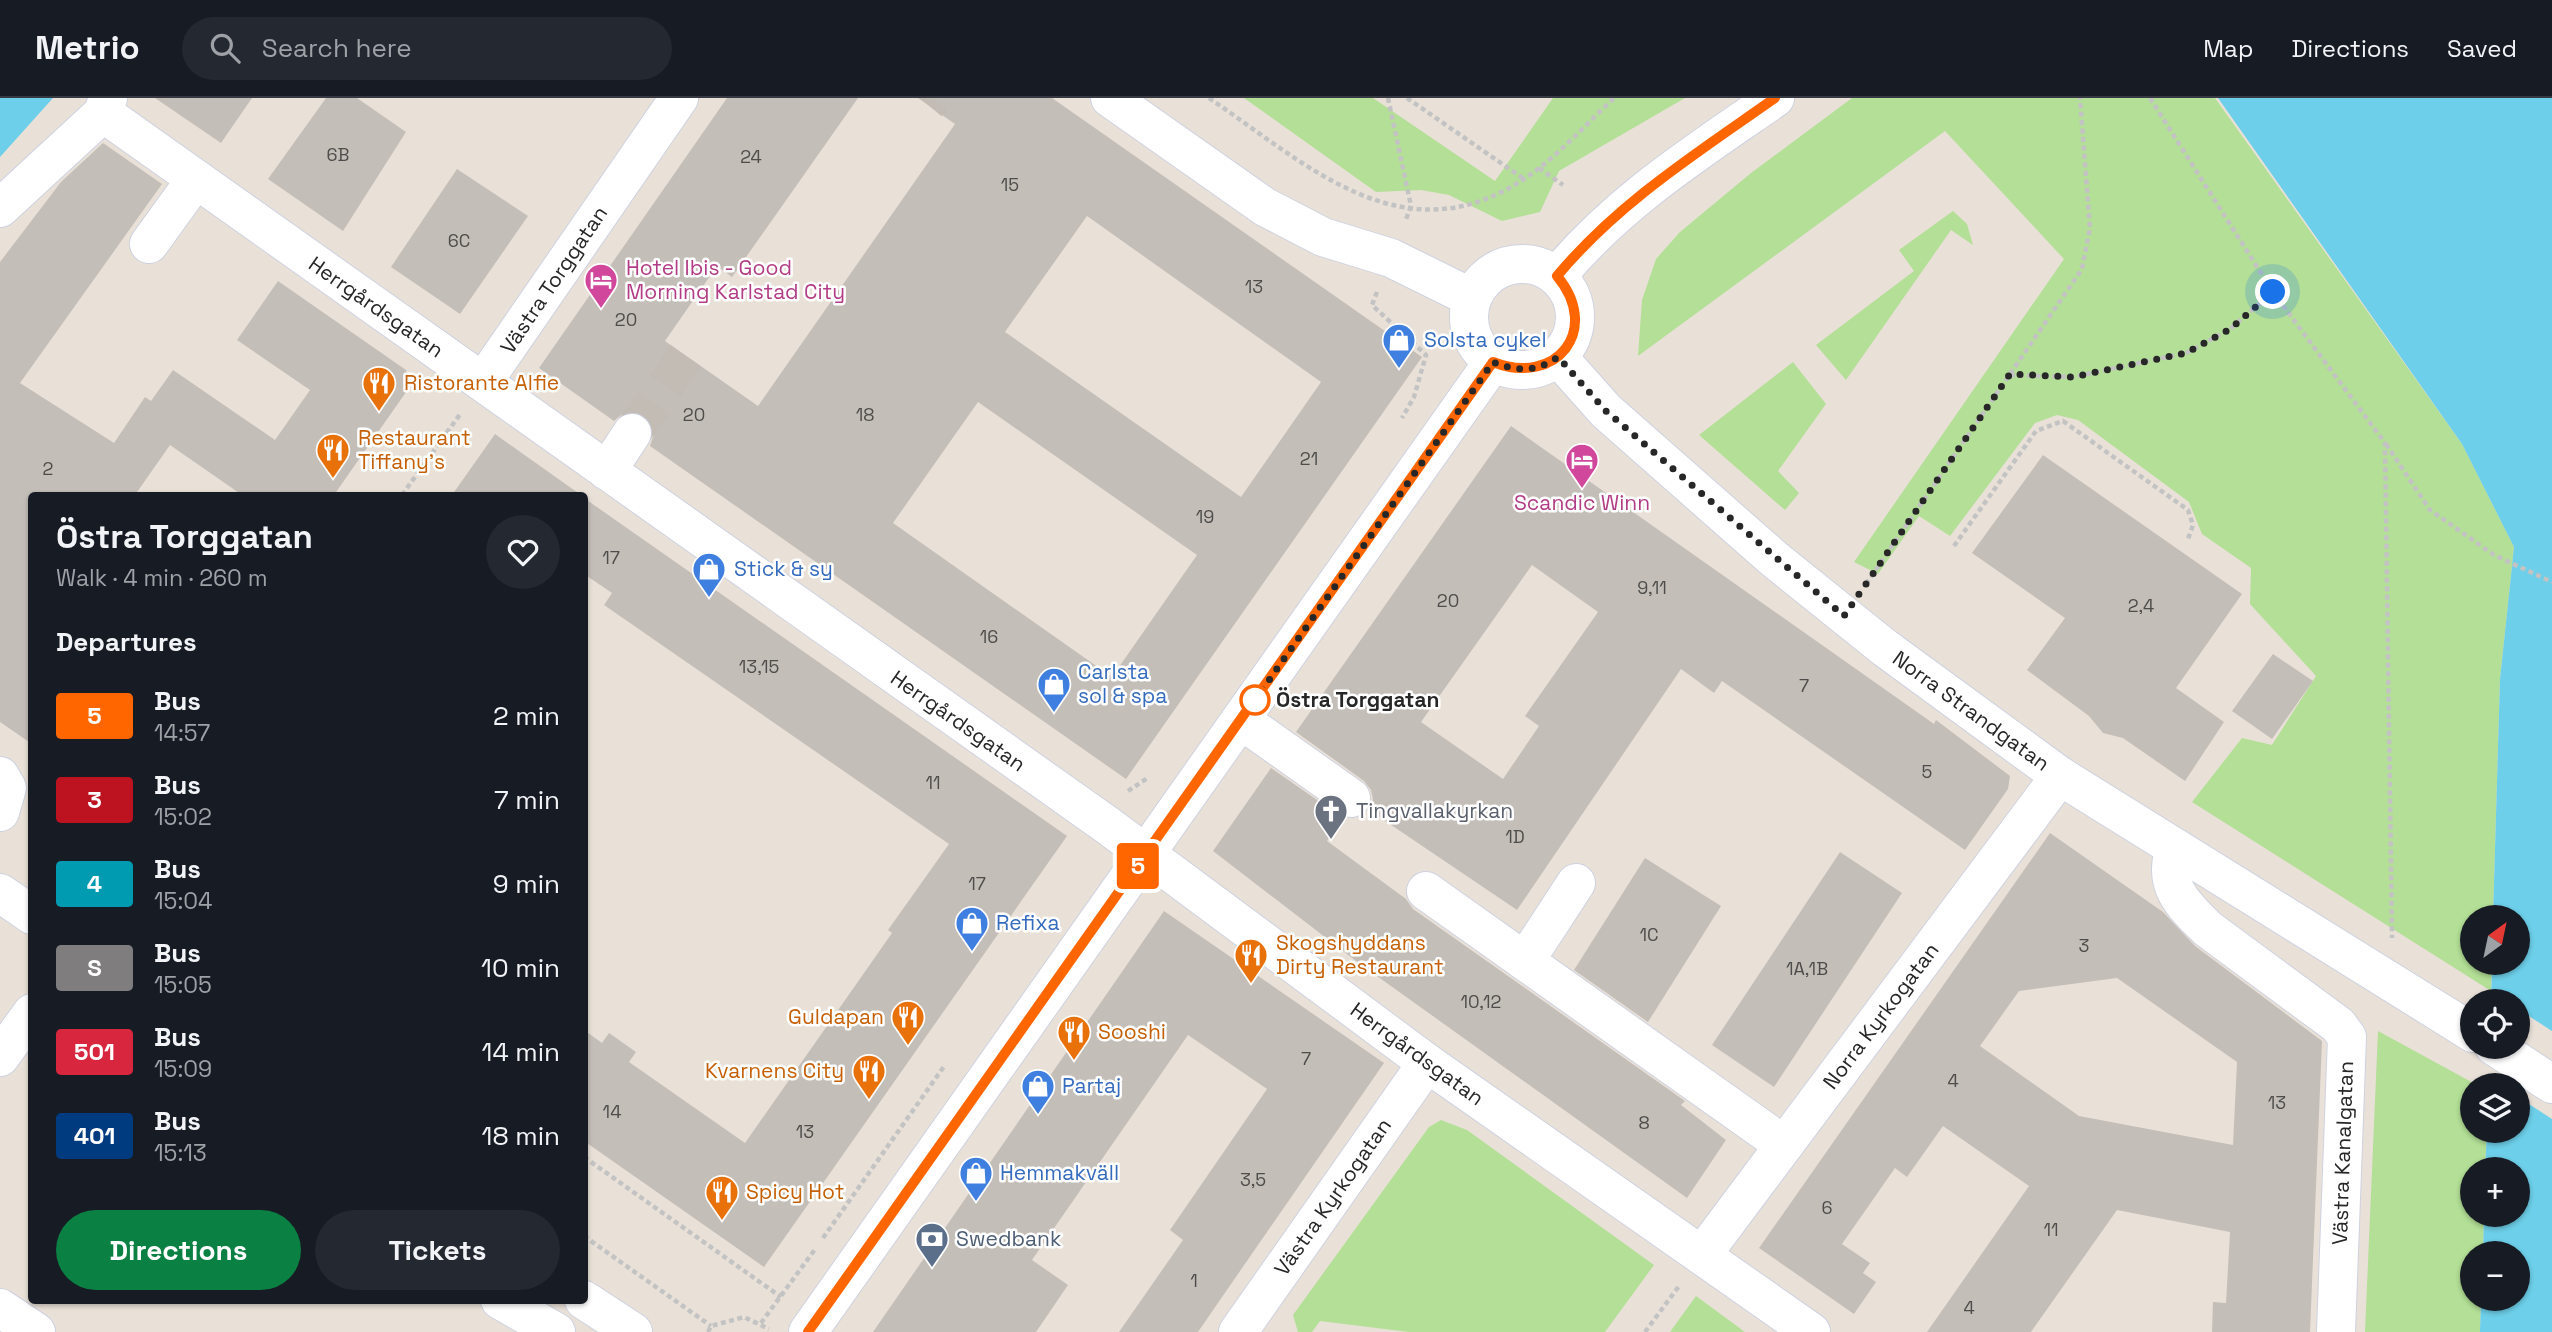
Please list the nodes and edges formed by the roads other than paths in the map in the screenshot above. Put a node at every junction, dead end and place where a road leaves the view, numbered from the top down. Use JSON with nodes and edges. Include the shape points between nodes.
{"nodes":[{"id":1,"x":679,"y":98,"type":"edge"},
{"id":2,"x":1110,"y":98,"type":"edge"},
{"id":3,"x":1775,"y":98,"type":"edge"},
{"id":4,"x":106,"y":105,"type":"edge"},
{"id":5,"x":196,"y":179,"type":"junction"},
{"id":6,"x":0,"y":208,"type":"edge"},
{"id":7,"x":149,"y":244,"type":"dead end"},
{"id":8,"x":1557,"y":276,"type":"junction"},
{"id":9,"x":1472,"y":298,"type":"junction"},
{"id":10,"x":1558,"y":357,"type":"junction"},
{"id":11,"x":1493,"y":362,"type":"junction"},
{"id":12,"x":483,"y":382,"type":"junction"},
{"id":13,"x":632,"y":433,"type":"tunnel mouth"},
{"id":14,"x":607,"y":471,"type":"junction"},
{"id":15,"x":1241,"y":720,"type":"junction"},
{"id":16,"x":0,"y":776,"type":"edge"},
{"id":17,"x":2060,"y":776,"type":"junction"},
{"id":18,"x":1351,"y":798,"type":"dead end"},
{"id":19,"x":0,"y":812,"type":"edge"},
{"id":20,"x":2175,"y":848,"type":"junction"},
{"id":21,"x":1146,"y":855,"type":"junction"},
{"id":22,"x":1576,"y":883,"type":"dead end"},
{"id":23,"x":1426,"y":891,"type":"dead end"},
{"id":24,"x":0,"y":893,"type":"edge"},
{"id":25,"x":28,"y":912,"type":"edge"},
{"id":26,"x":1525,"y":961,"type":"junction"},
{"id":27,"x":28,"y":1019,"type":"edge"},
{"id":28,"x":2460,"y":1024,"type":"edge"},
{"id":29,"x":0,"y":1058,"type":"edge"},
{"id":30,"x":2514,"y":1059,"type":"edge"},
{"id":31,"x":1427,"y":1063,"type":"junction"},
{"id":32,"x":2552,"y":1084,"type":"edge"},
{"id":33,"x":1784,"y":1146,"type":"junction"},
{"id":34,"x":1702,"y":1255,"type":"junction"},
{"id":35,"x":588,"y":1303,"type":"edge"},
{"id":36,"x":507,"y":1304,"type":"edge"},
{"id":37,"x":0,"y":1308,"type":"edge"},
{"id":38,"x":36,"y":1332,"type":"edge"},
{"id":39,"x":556,"y":1332,"type":"edge"},
{"id":40,"x":633,"y":1332,"type":"edge"},
{"id":41,"x":807,"y":1332,"type":"edge"},
{"id":42,"x":1238,"y":1332,"type":"edge"},
{"id":43,"x":1811,"y":1332,"type":"edge"},
{"id":44,"x":2336,"y":1332,"type":"edge"}],
"edges":[{"from":1,"to":12,"type":"street","name":"Västra Torggatan"},
{"from":2,"to":9,"type":"street","via":[[1265,207],[1323,237],[1391,258]]},
{"from":3,"to":8,"type":"street","via":[[1647,187],[1599,229]]},
{"from":4,"to":5,"type":"street","name":"Herrgårdsgatan"},
{"from":4,"to":6,"type":"street"},
{"from":5,"to":7,"type":"street"},
{"from":5,"to":12,"type":"street","name":"Herrgårdsgatan"},
{"from":8,"to":9,"type":"street","via":[[1538,266],[1511,264],[1487,276]]},
{"from":8,"to":10,"type":"street","via":[[1570,291],[1576,319],[1568,346]]},
{"from":9,"to":11,"type":"street","via":[[1472,334]]},
{"from":10,"to":11,"type":"street","via":[[1521,371]]},
{"from":10,"to":17,"type":"street","name":"Norra Strandgatan","via":[[1606,411],[1844,616]]},
{"from":11,"to":15,"type":"street"},
{"from":12,"to":14,"type":"street","name":"Herrgårdsgatan"},
{"from":13,"to":14,"type":"street"},
{"from":14,"to":21,"type":"street","name":"Herrgårdsgatan"},
{"from":15,"to":18,"type":"street"},
{"from":15,"to":21,"type":"street"},
{"from":16,"to":19,"type":"street","via":[[7,788]]},
{"from":17,"to":20,"type":"street","name":"Norra Strandgatan"},
{"from":17,"to":33,"type":"street","name":"Norra Kyrkogatan"},
{"from":20,"to":28,"type":"street","name":"Norra Strandgatan"},
{"from":20,"to":44,"type":"street","name":"Västra Kanalgatan","via":[[2168,867],[2170,877],[2190,912],[2338,1025],[2347,1037]]},
{"from":21,"to":31,"type":"street","name":"Herrgårdsgatan"},
{"from":21,"to":41,"type":"street"},
{"from":22,"to":26,"type":"street"},
{"from":23,"to":26,"type":"street"},
{"from":24,"to":25,"type":"street"},
{"from":26,"to":33,"type":"street"},
{"from":27,"to":29,"type":"street"},
{"from":30,"to":32,"type":"street"},
{"from":31,"to":34,"type":"street","name":"Herrgårdsgatan"},
{"from":31,"to":42,"type":"street","name":"Västra Kyrkogatan"},
{"from":33,"to":34,"type":"street","name":"Norra Kyrkogatan"},
{"from":34,"to":43,"type":"street","name":"Herrgårdsgatan"},
{"from":35,"to":40,"type":"street"},
{"from":36,"to":39,"type":"street"},
{"from":37,"to":38,"type":"street"}]}
